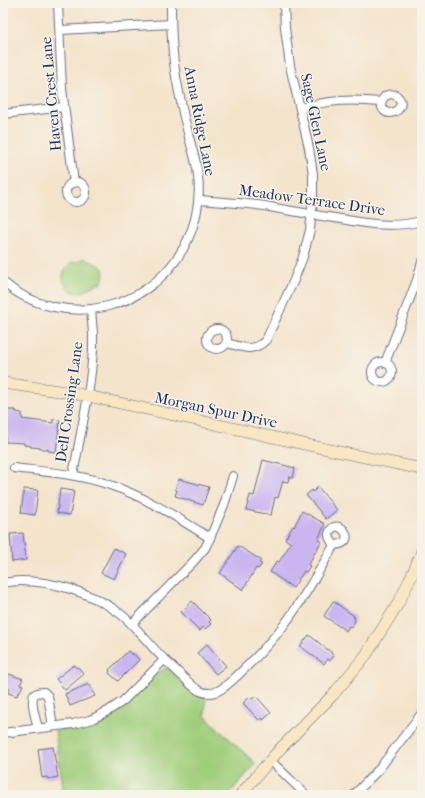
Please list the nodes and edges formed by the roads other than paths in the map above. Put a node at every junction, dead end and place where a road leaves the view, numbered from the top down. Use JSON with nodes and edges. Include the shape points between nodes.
{"nodes":[{"id":1,"x":58,"y":3,"type":"edge"},
{"id":2,"x":170,"y":3,"type":"edge"},
{"id":3,"x":284,"y":3,"type":"edge"},
{"id":4,"x":171,"y":24,"type":"junction"},
{"id":5,"x":60,"y":30,"type":"junction"},
{"id":6,"x":381,"y":102,"type":"dead end"},
{"id":7,"x":64,"y":107,"type":"junction"},
{"id":8,"x":300,"y":108,"type":"junction"},
{"id":9,"x":3,"y":114,"type":"edge"},
{"id":10,"x":74,"y":183,"type":"dead end"},
{"id":11,"x":199,"y":200,"type":"junction"},
{"id":12,"x":312,"y":215,"type":"junction"},
{"id":13,"x":421,"y":221,"type":"edge"},
{"id":14,"x":422,"y":230,"type":"edge"},
{"id":15,"x":422,"y":262,"type":"edge"},
{"id":16,"x":3,"y":282,"type":"edge"},
{"id":17,"x":91,"y":309,"type":"junction"},
{"id":18,"x":227,"y":343,"type":"dead end"},
{"id":19,"x":385,"y":363,"type":"dead end"},
{"id":20,"x":3,"y":383,"type":"edge"},
{"id":21,"x":88,"y":396,"type":"junction"},
{"id":22,"x":14,"y":468,"type":"dead end"},
{"id":23,"x":422,"y":469,"type":"edge"},
{"id":24,"x":73,"y":475,"type":"junction"},
{"id":25,"x":233,"y":476,"type":"dead end"},
{"id":26,"x":210,"y":538,"type":"junction"},
{"id":27,"x":334,"y":546,"type":"dead end"},
{"id":28,"x":422,"y":551,"type":"edge"},
{"id":29,"x":3,"y":583,"type":"edge"},
{"id":30,"x":132,"y":624,"type":"junction"},
{"id":31,"x":164,"y":660,"type":"junction"},
{"id":32,"x":422,"y":713,"type":"edge"},
{"id":33,"x":53,"y":726,"type":"junction"},
{"id":34,"x":38,"y":728,"type":"junction"},
{"id":35,"x":3,"y":733,"type":"edge"},
{"id":36,"x":270,"y":760,"type":"junction"},
{"id":37,"x":240,"y":795,"type":"edge"},
{"id":38,"x":306,"y":795,"type":"edge"},
{"id":39,"x":354,"y":795,"type":"edge"}],
"edges":[{"from":1,"to":5,"type":"street","name":"Haven Crest Lane"},
{"from":2,"to":4,"type":"street","name":"Anna Ridge Lane"},
{"from":3,"to":8,"type":"street","name":"Sage Glen Lane","via":[[287,47]]},
{"from":4,"to":5,"type":"street"},
{"from":4,"to":11,"type":"street","name":"Anna Ridge Lane","via":[[177,86],[197,168]]},
{"from":5,"to":7,"type":"street","name":"Haven Crest Lane"},
{"from":6,"to":8,"type":"street","via":[[344,100]]},
{"from":7,"to":9,"type":"street"},
{"from":7,"to":10,"type":"street","name":"Haven Crest Lane"},
{"from":8,"to":12,"type":"street","name":"Sage Glen Lane","via":[[313,174]]},
{"from":11,"to":12,"type":"street","name":"Meadow Terrace Drive","via":[[263,206]]},
{"from":11,"to":17,"type":"street","name":"Anna Ridge Lane","via":[[186,246],[164,275],[136,295],[115,304]]},
{"from":12,"to":13,"type":"street","name":"Meadow Terrace Drive","via":[[384,225]]},
{"from":12,"to":18,"type":"street","name":"Sage Glen Lane","via":[[298,270],[266,340],[249,348]]},
{"from":13,"to":14,"type":"street"},
{"from":15,"to":19,"type":"street"},
{"from":16,"to":17,"type":"street","name":"Anna Ridge Lane","via":[[24,297],[39,303],[62,309]]},
{"from":17,"to":21,"type":"street","name":"Dell Crossing Lane","via":[[93,351]]},
{"from":20,"to":21,"type":"street","name":"Morgan Spur Drive"},
{"from":21,"to":23,"type":"street","name":"Morgan Spur Drive"},
{"from":21,"to":24,"type":"street","name":"Dell Crossing Lane"},
{"from":22,"to":24,"type":"street"},
{"from":24,"to":26,"type":"street","via":[[111,485],[138,496]]},
{"from":25,"to":26,"type":"street"},
{"from":26,"to":30,"type":"street","via":[[194,561]]},
{"from":27,"to":31,"type":"street","via":[[284,625],[223,688],[216,692],[201,692]]},
{"from":28,"to":36,"type":"street","via":[[398,602],[366,655],[332,696]]},
{"from":29,"to":30,"type":"street","via":[[21,581],[59,585],[81,592],[117,611]]},
{"from":30,"to":31,"type":"street"},
{"from":31,"to":33,"type":"street","via":[[122,701],[108,711],[90,720]]},
{"from":32,"to":39,"type":"street","via":[[379,769]]},
{"from":33,"to":34,"type":"street"},
{"from":33,"to":34,"type":"street","via":[[48,696],[44,692],[39,692],[34,695],[33,700]]},
{"from":34,"to":35,"type":"street"},
{"from":36,"to":37,"type":"street"},
{"from":36,"to":38,"type":"street"}]}
